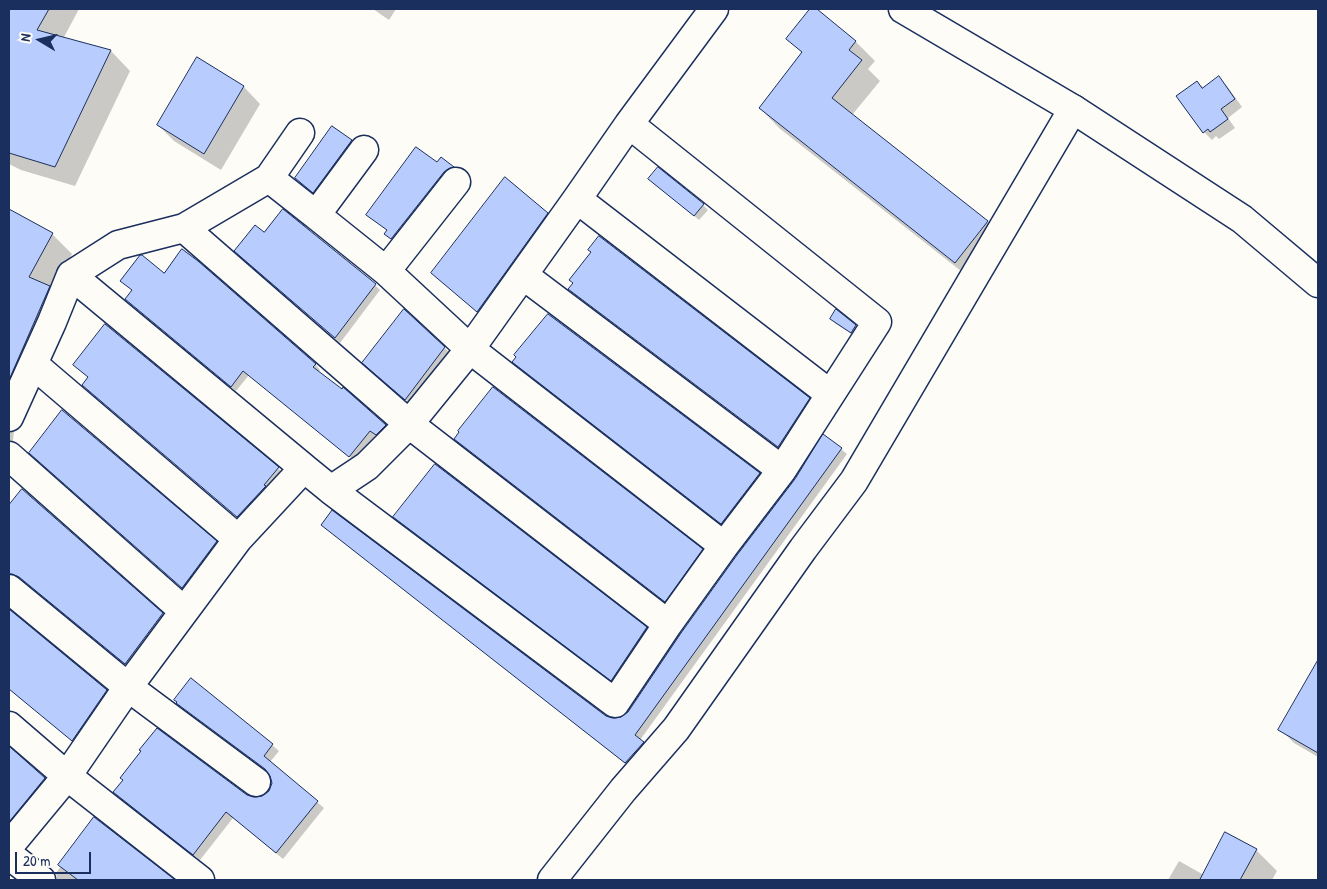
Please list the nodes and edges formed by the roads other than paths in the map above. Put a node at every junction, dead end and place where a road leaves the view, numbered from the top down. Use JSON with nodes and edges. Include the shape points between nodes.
{"nodes":[{"id":1,"x":714,"y":9,"type":"edge"},
{"id":2,"x":903,"y":9,"type":"edge"},
{"id":3,"x":1072,"y":109,"type":"junction"},
{"id":4,"x":629,"y":124,"type":"junction"},
{"id":5,"x":300,"y":133,"type":"dead end"},
{"id":6,"x":364,"y":150,"type":"dead end"},
{"id":7,"x":269,"y":178,"type":"junction"},
{"id":8,"x":456,"y":182,"type":"dead end"},
{"id":9,"x":577,"y":199,"type":"junction"},
{"id":10,"x":316,"y":215,"type":"junction"},
{"id":11,"x":184,"y":228,"type":"junction"},
{"id":12,"x":386,"y":271,"type":"junction"},
{"id":13,"x":523,"y":274,"type":"junction"},
{"id":14,"x":71,"y":275,"type":"junction"},
{"id":15,"x":1318,"y":282,"type":"edge"},
{"id":16,"x":470,"y":349,"type":"junction"},
{"id":17,"x":33,"y":364,"type":"junction"},
{"id":18,"x":830,"y":394,"type":"junction"},
{"id":19,"x":9,"y":417,"type":"edge"},
{"id":20,"x":409,"y":424,"type":"junction"},
{"id":21,"x":9,"y":456,"type":"edge"},
{"id":22,"x":304,"y":468,"type":"junction"},
{"id":23,"x":782,"y":470,"type":"junction"},
{"id":24,"x":330,"y":490,"type":"junction"},
{"id":25,"x":238,"y":539,"type":"junction"},
{"id":26,"x":724,"y":546,"type":"junction"},
{"id":27,"x":9,"y":590,"type":"edge"},
{"id":28,"x":184,"y":611,"type":"junction"},
{"id":29,"x":668,"y":624,"type":"junction"},
{"id":30,"x":128,"y":687,"type":"junction"},
{"id":31,"x":9,"y":726,"type":"edge"},
{"id":32,"x":68,"y":776,"type":"junction"},
{"id":33,"x":256,"y":782,"type":"dead end"},
{"id":34,"x":9,"y":846,"type":"edge"},
{"id":35,"x":9,"y":855,"type":"edge"},
{"id":36,"x":41,"y":880,"type":"edge"},
{"id":37,"x":200,"y":880,"type":"edge"},
{"id":38,"x":552,"y":880,"type":"edge"}],
"edges":[{"from":1,"to":4,"type":"street"},
{"from":2,"to":3,"type":"street"},
{"from":3,"to":15,"type":"street","via":[[1242,219]]},
{"from":3,"to":38,"type":"street","via":[[854,481],[676,729]]},
{"from":4,"to":9,"type":"street"},
{"from":4,"to":18,"type":"street","via":[[877,322]]},
{"from":5,"to":7,"type":"street"},
{"from":6,"to":10,"type":"street"},
{"from":7,"to":10,"type":"street"},
{"from":7,"to":11,"type":"street"},
{"from":8,"to":12,"type":"street"},
{"from":9,"to":13,"type":"street"},
{"from":9,"to":18,"type":"street"},
{"from":10,"to":12,"type":"street"},
{"from":11,"to":14,"type":"street","via":[[118,245]]},
{"from":11,"to":20,"type":"street"},
{"from":12,"to":16,"type":"street"},
{"from":13,"to":16,"type":"street"},
{"from":13,"to":23,"type":"street"},
{"from":14,"to":17,"type":"street"},
{"from":14,"to":22,"type":"street"},
{"from":16,"to":20,"type":"street"},
{"from":16,"to":26,"type":"street"},
{"from":17,"to":19,"type":"street"},
{"from":17,"to":25,"type":"street"},
{"from":18,"to":23,"type":"street"},
{"from":20,"to":24,"type":"street","via":[[367,466]]},
{"from":20,"to":29,"type":"street"},
{"from":21,"to":28,"type":"street"},
{"from":22,"to":24,"type":"street"},
{"from":22,"to":25,"type":"street"},
{"from":23,"to":26,"type":"street"},
{"from":24,"to":29,"type":"street","via":[[615,703]]},
{"from":25,"to":28,"type":"street"},
{"from":26,"to":29,"type":"street"},
{"from":27,"to":30,"type":"street"},
{"from":28,"to":30,"type":"street"},
{"from":30,"to":32,"type":"street"},
{"from":30,"to":33,"type":"street"},
{"from":31,"to":32,"type":"street"},
{"from":32,"to":34,"type":"street"},
{"from":32,"to":37,"type":"street"},
{"from":35,"to":36,"type":"street"}]}
